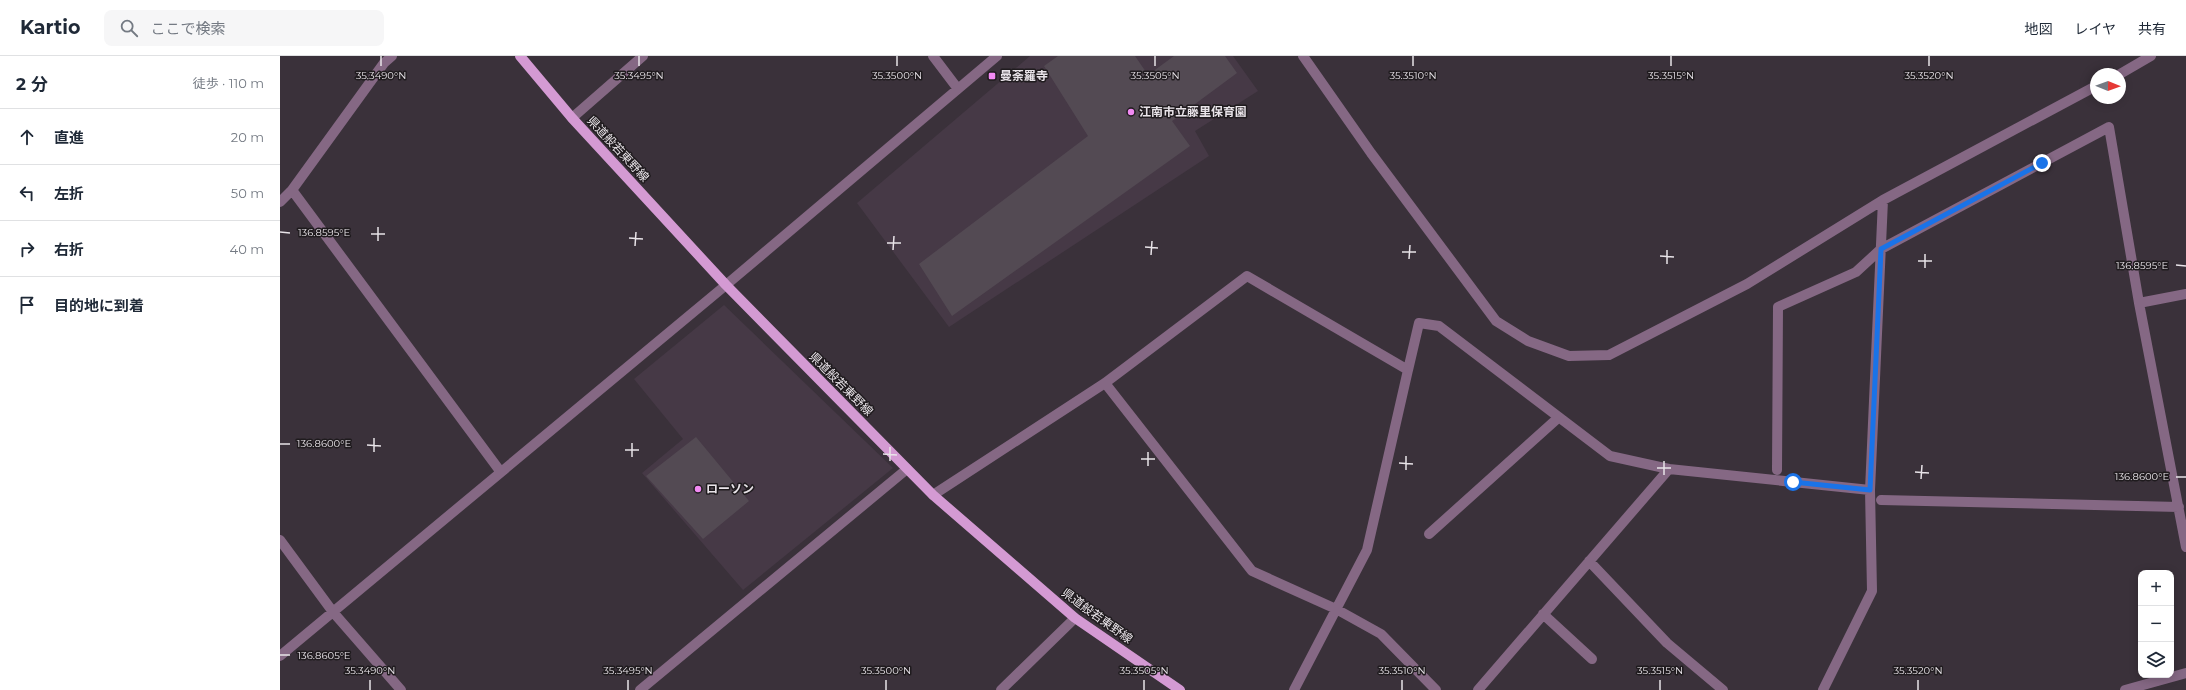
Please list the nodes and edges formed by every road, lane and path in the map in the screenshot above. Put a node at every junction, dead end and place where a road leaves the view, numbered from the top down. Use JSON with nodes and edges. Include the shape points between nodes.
{"nodes":[{"id":1,"x":392,"y":56,"type":"edge"},
{"id":2,"x":520,"y":56,"type":"edge"},
{"id":3,"x":644,"y":56,"type":"edge"},
{"id":4,"x":933,"y":56,"type":"edge"},
{"id":5,"x":997,"y":56,"type":"edge"},
{"id":6,"x":1303,"y":56,"type":"edge"},
{"id":7,"x":2151,"y":56,"type":"edge"},
{"id":8,"x":2126,"y":71,"type":"edge"},
{"id":9,"x":958,"y":89,"type":"junction"},
{"id":10,"x":2090,"y":89,"type":"edge"},
{"id":11,"x":572,"y":118,"type":"junction"},
{"id":12,"x":292,"y":190,"type":"junction"},
{"id":13,"x":1883,"y":200,"type":"junction"},
{"id":14,"x":280,"y":202,"type":"edge"},
{"id":15,"x":1881,"y":249,"type":"junction"},
{"id":16,"x":726,"y":285,"type":"junction"},
{"id":17,"x":2186,"y":294,"type":"edge"},
{"id":18,"x":2139,"y":303,"type":"junction"},
{"id":19,"x":1408,"y":370,"type":"junction"},
{"id":20,"x":1105,"y":383,"type":"junction"},
{"id":21,"x":1558,"y":418,"type":"junction"},
{"id":22,"x":907,"y":469,"type":"junction"},
{"id":23,"x":1669,"y":469,"type":"junction"},
{"id":24,"x":1777,"y":470,"type":"dead end"},
{"id":25,"x":500,"y":471,"type":"junction"},
{"id":26,"x":1870,"y":490,"type":"junction"},
{"id":27,"x":933,"y":494,"type":"junction"},
{"id":28,"x":1881,"y":500,"type":"dead end"},
{"id":29,"x":2178,"y":507,"type":"junction"},
{"id":30,"x":1429,"y":534,"type":"dead end"},
{"id":31,"x":280,"y":540,"type":"edge"},
{"id":32,"x":2186,"y":547,"type":"edge"},
{"id":33,"x":1589,"y":561,"type":"junction"},
{"id":34,"x":1336,"y":608,"type":"junction"},
{"id":35,"x":333,"y":612,"type":"junction"},
{"id":36,"x":1544,"y":614,"type":"junction"},
{"id":37,"x":1075,"y":618,"type":"junction"},
{"id":38,"x":280,"y":656,"type":"edge"},
{"id":39,"x":1592,"y":660,"type":"dead end"},
{"id":40,"x":2186,"y":673,"type":"edge"},
{"id":41,"x":401,"y":690,"type":"edge"},
{"id":42,"x":640,"y":690,"type":"edge"},
{"id":43,"x":1001,"y":690,"type":"edge"},
{"id":44,"x":1180,"y":690,"type":"edge"},
{"id":45,"x":1294,"y":690,"type":"edge"},
{"id":46,"x":1436,"y":690,"type":"edge"},
{"id":47,"x":1478,"y":690,"type":"edge"},
{"id":48,"x":1723,"y":690,"type":"edge"},
{"id":49,"x":1824,"y":690,"type":"edge"},
{"id":50,"x":2125,"y":690,"type":"edge"}],
"edges":[{"from":1,"to":12,"type":"street","via":[[384,63]]},
{"from":2,"to":11,"type":"main road","name":"県道般若東野線"},
{"from":3,"to":11,"type":"street"},
{"from":4,"to":9,"type":"street"},
{"from":5,"to":9,"type":"street"},
{"from":6,"to":13,"type":"street","via":[[1496,321],[1528,341],[1569,356],[1609,355],[1747,284]]},
{"from":7,"to":8,"type":"street"},
{"from":9,"to":16,"type":"street"},
{"from":10,"to":13,"type":"street"},
{"from":11,"to":16,"type":"main road","name":"県道般若東野線"},
{"from":12,"to":14,"type":"street"},
{"from":12,"to":25,"type":"street"},
{"from":13,"to":15,"type":"street"},
{"from":15,"to":18,"type":"street","via":[[2109,127]]},
{"from":15,"to":24,"type":"street","via":[[1856,272],[1778,307]]},
{"from":15,"to":26,"type":"street"},
{"from":16,"to":22,"type":"main road","name":"県道般若東野線"},
{"from":16,"to":25,"type":"street"},
{"from":17,"to":18,"type":"street"},
{"from":18,"to":29,"type":"street"},
{"from":19,"to":20,"type":"street","via":[[1247,276]]},
{"from":19,"to":21,"type":"street","via":[[1419,323],[1439,326]]},
{"from":19,"to":34,"type":"street","via":[[1367,550]]},
{"from":20,"to":27,"type":"street"},
{"from":20,"to":34,"type":"street","via":[[1252,571]]},
{"from":21,"to":23,"type":"street","via":[[1610,456]]},
{"from":21,"to":30,"type":"street"},
{"from":22,"to":27,"type":"main road","name":"県道般若東野線"},
{"from":22,"to":42,"type":"street"},
{"from":23,"to":26,"type":"street"},
{"from":23,"to":33,"type":"street"},
{"from":25,"to":35,"type":"street"},
{"from":26,"to":49,"type":"street","via":[[1872,591]]},
{"from":27,"to":37,"type":"main road","name":"県道般若東野線"},
{"from":28,"to":29,"type":"street"},
{"from":29,"to":32,"type":"street"},
{"from":31,"to":35,"type":"street"},
{"from":33,"to":36,"type":"street"},
{"from":33,"to":48,"type":"street","via":[[1667,643]]},
{"from":34,"to":45,"type":"street"},
{"from":34,"to":46,"type":"street","via":[[1381,634]]},
{"from":35,"to":38,"type":"street"},
{"from":35,"to":41,"type":"street"},
{"from":36,"to":39,"type":"street"},
{"from":36,"to":47,"type":"street"},
{"from":37,"to":43,"type":"street"},
{"from":37,"to":44,"type":"main road","name":"県道般若東野線"},
{"from":40,"to":50,"type":"street"}]}
